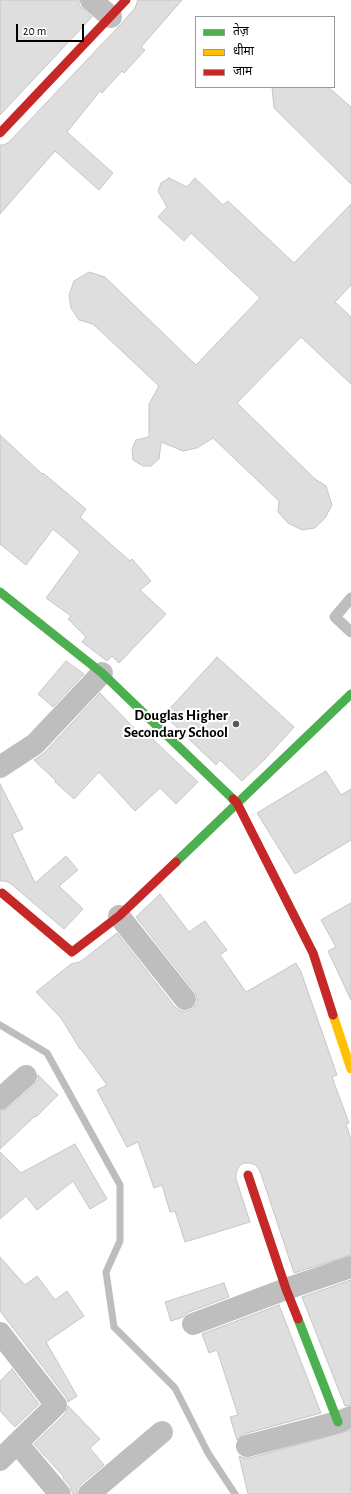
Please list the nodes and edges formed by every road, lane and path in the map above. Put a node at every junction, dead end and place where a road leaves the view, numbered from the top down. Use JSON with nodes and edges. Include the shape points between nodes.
{"nodes":[{"id":1,"x":91,"y":0,"type":"edge"},
{"id":2,"x":126,"y":0,"type":"edge"},
{"id":3,"x":111,"y":17,"type":"junction"},
{"id":4,"x":0,"y":133,"type":"edge"},
{"id":5,"x":0,"y":592,"type":"edge"},
{"id":6,"x":351,"y":598,"type":"edge"},
{"id":7,"x":351,"y":632,"type":"edge"},
{"id":8,"x":102,"y":674,"type":"junction"},
{"id":9,"x":351,"y":694,"type":"edge"},
{"id":10,"x":0,"y":767,"type":"edge"},
{"id":11,"x":237,"y":803,"type":"junction"},
{"id":12,"x":2,"y":893,"type":"dead end"},
{"id":13,"x":120,"y":916,"type":"junction"},
{"id":14,"x":186,"y":999,"type":"dead end"},
{"id":15,"x":351,"y":1069,"type":"edge"},
{"id":16,"x":26,"y":1076,"type":"dead end"},
{"id":17,"x":0,"y":1099,"type":"edge"},
{"id":18,"x":248,"y":1175,"type":"dead end"},
{"id":19,"x":351,"y":1267,"type":"edge"},
{"id":20,"x":286,"y":1289,"type":"junction"},
{"id":21,"x":193,"y":1324,"type":"dead end"},
{"id":22,"x":0,"y":1333,"type":"edge"},
{"id":23,"x":344,"y":1419,"type":"edge"},
{"id":24,"x":162,"y":1432,"type":"dead end"},
{"id":25,"x":17,"y":1443,"type":"junction"},
{"id":26,"x":246,"y":1446,"type":"dead end"},
{"id":27,"x":0,"y":1460,"type":"edge"},
{"id":28,"x":60,"y":1494,"type":"edge"},
{"id":29,"x":89,"y":1494,"type":"edge"}],
"edges":[{"from":1,"to":3,"type":"street"},
{"from":2,"to":3,"type":"street"},
{"from":3,"to":4,"type":"street"},
{"from":5,"to":8,"type":"street"},
{"from":6,"to":7,"type":"lane","via":[[335,617]]},
{"from":8,"to":10,"type":"street","via":[[36,744]]},
{"from":8,"to":11,"type":"street"},
{"from":9,"to":11,"type":"street"},
{"from":11,"to":13,"type":"street"},
{"from":11,"to":15,"type":"street","via":[[313,952]]},
{"from":12,"to":13,"type":"street","via":[[72,952]]},
{"from":13,"to":14,"type":"street"},
{"from":16,"to":17,"type":"street"},
{"from":18,"to":20,"type":"street"},
{"from":19,"to":20,"type":"street"},
{"from":20,"to":21,"type":"street"},
{"from":20,"to":23,"type":"street"},
{"from":22,"to":25,"type":"street","via":[[56,1405]]},
{"from":23,"to":26,"type":"street"},
{"from":24,"to":29,"type":"street"},
{"from":25,"to":27,"type":"street"},
{"from":25,"to":28,"type":"street"}]}
